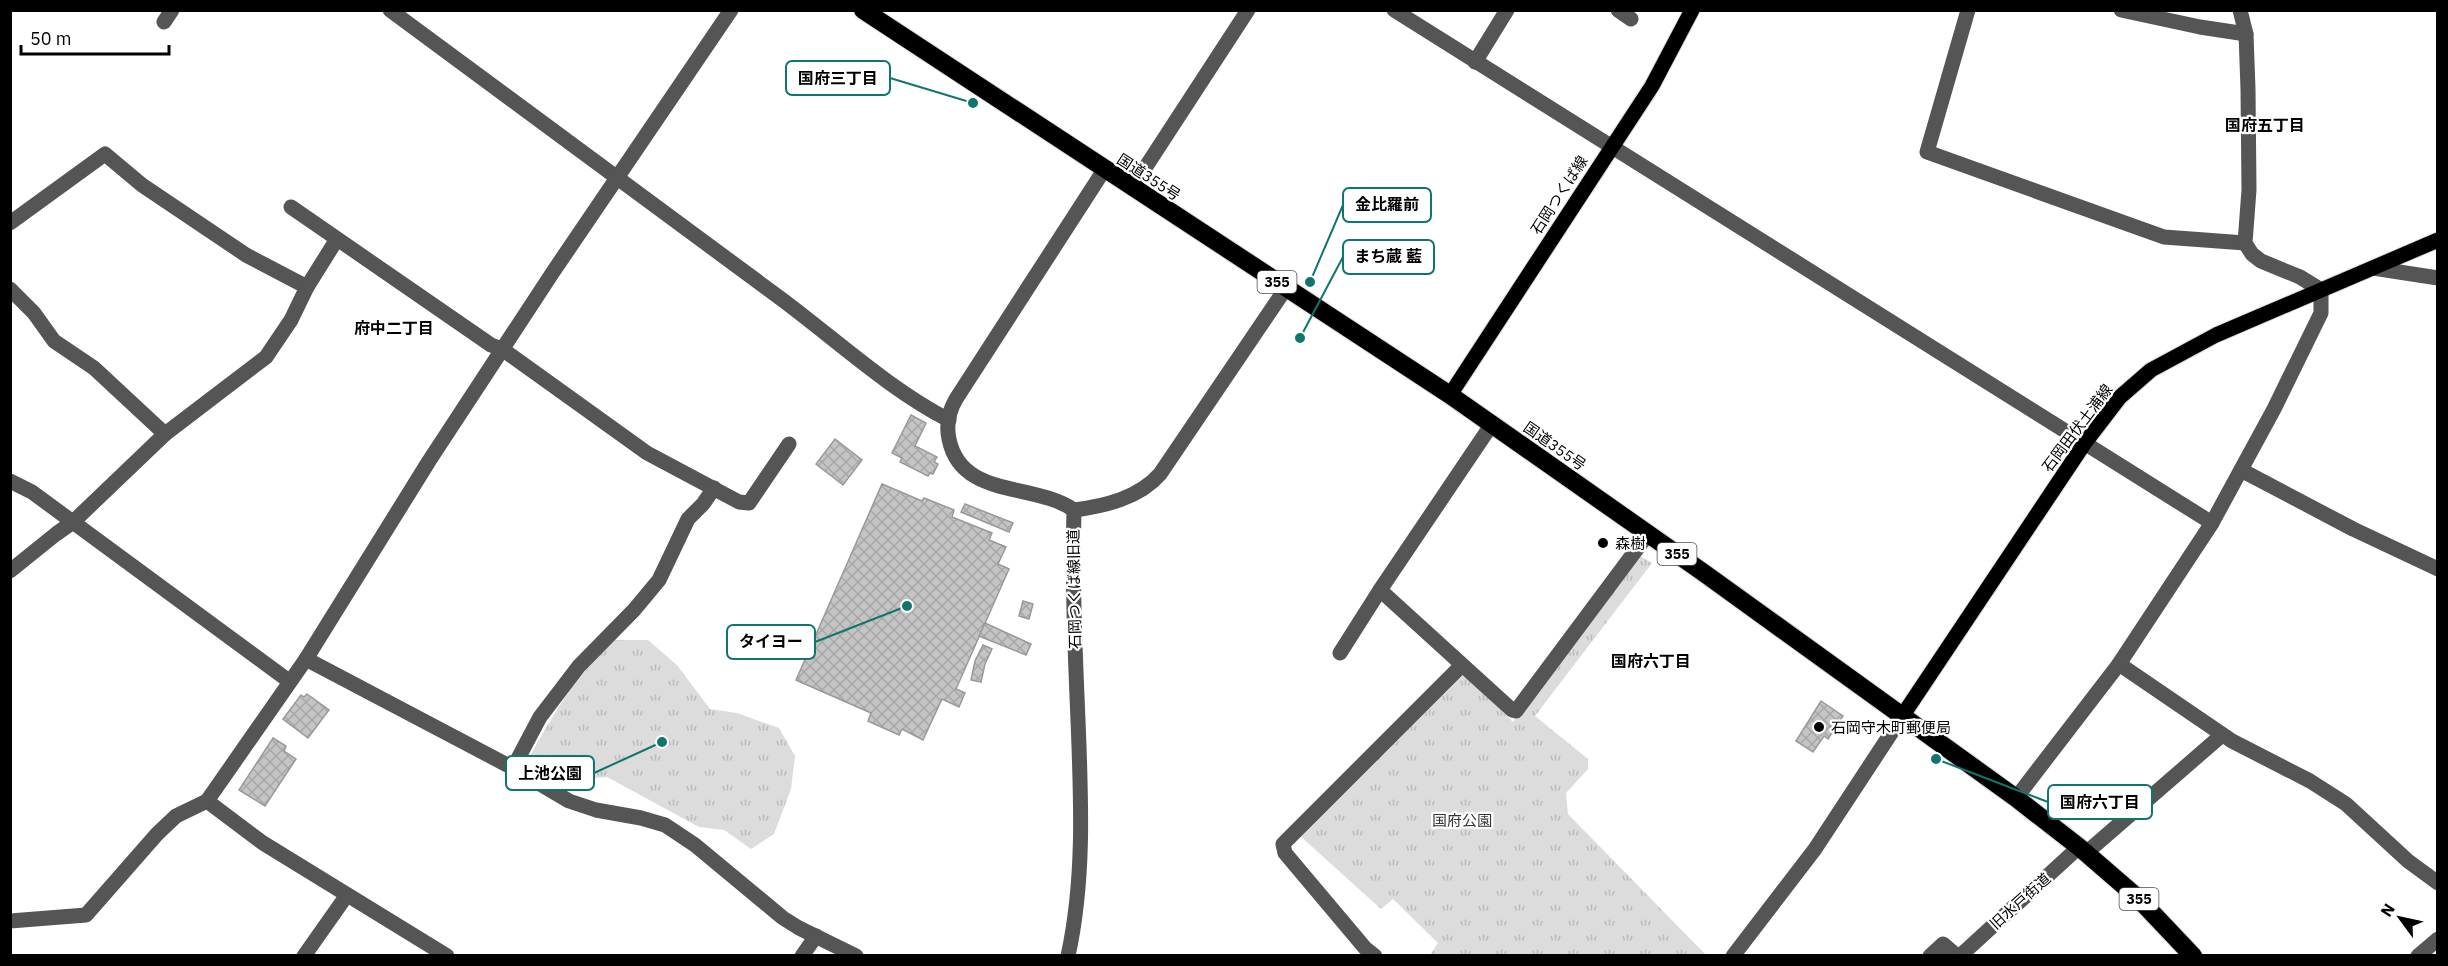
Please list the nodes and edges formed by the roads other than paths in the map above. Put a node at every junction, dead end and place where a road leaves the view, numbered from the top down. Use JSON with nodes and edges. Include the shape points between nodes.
{"nodes":[{"id":1,"x":390,"y":10,"type":"edge"},
{"id":2,"x":731,"y":10,"type":"edge"},
{"id":3,"x":1248,"y":10,"type":"edge"},
{"id":4,"x":1394,"y":10,"type":"edge"},
{"id":5,"x":1507,"y":10,"type":"edge"},
{"id":6,"x":1692,"y":10,"type":"edge"},
{"id":7,"x":1968,"y":10,"type":"edge"},
{"id":8,"x":2121,"y":10,"type":"edge"},
{"id":9,"x":2240,"y":10,"type":"edge"},
{"id":10,"x":869,"y":12,"type":"edge"},
{"id":11,"x":2246,"y":34,"type":"junction"},
{"id":12,"x":1475,"y":62,"type":"junction"},
{"id":13,"x":1612,"y":146,"type":"junction"},
{"id":14,"x":1104,"y":170,"type":"junction"},
{"id":15,"x":619,"y":178,"type":"junction"},
{"id":16,"x":1132,"y":188,"type":"junction"},
{"id":17,"x":291,"y":207,"type":"dead end"},
{"id":18,"x":10,"y":223,"type":"edge"},
{"id":19,"x":337,"y":239,"type":"junction"},
{"id":20,"x":2438,"y":240,"type":"edge"},
{"id":21,"x":2245,"y":243,"type":"junction"},
{"id":22,"x":2373,"y":268,"type":"junction"},
{"id":23,"x":2438,"y":278,"type":"edge"},
{"id":24,"x":307,"y":287,"type":"junction"},
{"id":25,"x":1286,"y":288,"type":"junction"},
{"id":26,"x":10,"y":289,"type":"edge"},
{"id":27,"x":2321,"y":290,"type":"junction"},
{"id":28,"x":502,"y":350,"type":"junction"},
{"id":29,"x":1450,"y":395,"type":"junction"},
{"id":30,"x":949,"y":420,"type":"junction"},
{"id":31,"x":1492,"y":424,"type":"junction"},
{"id":32,"x":165,"y":434,"type":"junction"},
{"id":33,"x":789,"y":444,"type":"dead end"},
{"id":34,"x":2084,"y":444,"type":"junction"},
{"id":35,"x":2241,"y":470,"type":"junction"},
{"id":36,"x":10,"y":481,"type":"edge"},
{"id":37,"x":714,"y":488,"type":"junction"},
{"id":38,"x":1074,"y":510,"type":"junction"},
{"id":39,"x":73,"y":522,"type":"junction"},
{"id":40,"x":2212,"y":523,"type":"junction"},
{"id":41,"x":1648,"y":534,"type":"junction"},
{"id":42,"x":2438,"y":569,"type":"edge"},
{"id":43,"x":10,"y":571,"type":"edge"},
{"id":44,"x":1380,"y":590,"type":"junction"},
{"id":45,"x":1340,"y":653,"type":"dead end"},
{"id":46,"x":306,"y":659,"type":"junction"},
{"id":47,"x":2119,"y":664,"type":"junction"},
{"id":48,"x":1462,"y":665,"type":"junction"},
{"id":49,"x":289,"y":681,"type":"junction"},
{"id":50,"x":1903,"y":715,"type":"junction"},
{"id":51,"x":2222,"y":735,"type":"junction"},
{"id":52,"x":513,"y":768,"type":"junction"},
{"id":53,"x":2016,"y":798,"type":"junction"},
{"id":54,"x":207,"y":801,"type":"junction"},
{"id":55,"x":2083,"y":850,"type":"junction"},
{"id":56,"x":2438,"y":883,"type":"edge"},
{"id":57,"x":347,"y":895,"type":"junction"},
{"id":58,"x":10,"y":921,"type":"edge"},
{"id":59,"x":816,"y":936,"type":"junction"},
{"id":60,"x":2438,"y":939,"type":"edge"},
{"id":61,"x":1366,"y":953,"type":"edge"},
{"id":62,"x":442,"y":954,"type":"edge"},
{"id":63,"x":304,"y":956,"type":"edge"},
{"id":64,"x":802,"y":956,"type":"edge"},
{"id":65,"x":856,"y":956,"type":"edge"},
{"id":66,"x":1068,"y":956,"type":"edge"},
{"id":67,"x":1733,"y":956,"type":"edge"},
{"id":68,"x":1930,"y":956,"type":"edge"},
{"id":69,"x":1959,"y":956,"type":"edge"},
{"id":70,"x":2193,"y":956,"type":"edge"},
{"id":71,"x":2418,"y":956,"type":"edge"}],
"edges":[{"from":1,"to":15,"type":"street"},
{"from":2,"to":15,"type":"street"},
{"from":3,"to":16,"type":"street"},
{"from":4,"to":12,"type":"street"},
{"from":5,"to":12,"type":"street"},
{"from":6,"to":13,"type":"main road","name":"石岡つくば線","via":[[1652,86]]},
{"from":7,"to":21,"type":"street","via":[[1927,152],[2164,237]]},
{"from":8,"to":11,"type":"street"},
{"from":9,"to":11,"type":"street"},
{"from":10,"to":14,"type":"highway","name":"国道355号","number":"355"},
{"from":11,"to":21,"type":"street","via":[[2249,190]]},
{"from":12,"to":13,"type":"street"},
{"from":13,"to":29,"type":"main road","name":"石岡つくば線"},
{"from":13,"to":34,"type":"street"},
{"from":14,"to":16,"type":"highway","name":"国道355号","number":"355"},
{"from":14,"to":30,"type":"street","name":"石岡つくば線旧道","via":[[956,399]]},
{"from":15,"to":28,"type":"street"},
{"from":15,"to":30,"type":"street","via":[[895,387]]},
{"from":16,"to":25,"type":"highway","name":"国道355号","number":"355"},
{"from":17,"to":19,"type":"street"},
{"from":18,"to":24,"type":"street","via":[[105,154],[246,255]]},
{"from":19,"to":24,"type":"street"},
{"from":19,"to":28,"type":"street"},
{"from":20,"to":22,"type":"main road","name":"石岡田伏土浦線"},
{"from":21,"to":27,"type":"street","via":[[2261,261]]},
{"from":22,"to":23,"type":"street"},
{"from":22,"to":27,"type":"main road","name":"石岡田伏土浦線"},
{"from":24,"to":32,"type":"street","via":[[266,357]]},
{"from":25,"to":29,"type":"highway","name":"国道355号","number":"355"},
{"from":25,"to":38,"type":"street","via":[[1149,487],[1102,506]]},
{"from":26,"to":32,"type":"street","via":[[54,341],[94,368]]},
{"from":27,"to":34,"type":"main road","name":"石岡田伏土浦線","via":[[2216,335],[2151,370],[2120,397]]},
{"from":27,"to":35,"type":"street","via":[[2321,313]]},
{"from":28,"to":37,"type":"street","via":[[639,447]]},
{"from":28,"to":46,"type":"street"},
{"from":29,"to":31,"type":"highway","name":"国道355号","number":"355"},
{"from":30,"to":38,"type":"street","name":"石岡つくば線旧道","via":[[954,456],[968,472]]},
{"from":31,"to":41,"type":"highway","name":"国道355号","number":"355"},
{"from":31,"to":44,"type":"street"},
{"from":32,"to":39,"type":"street"},
{"from":33,"to":37,"type":"street","via":[[749,503],[739,502]]},
{"from":34,"to":40,"type":"street"},
{"from":34,"to":50,"type":"main road","name":"石岡田伏土浦線"},
{"from":35,"to":40,"type":"street"},
{"from":35,"to":42,"type":"street"},
{"from":36,"to":39,"type":"street"},
{"from":37,"to":52,"type":"street","via":[[688,519],[659,580],[579,666],[540,717]]},
{"from":38,"to":66,"type":"street","name":"石岡つくば線旧道","via":[[1072,581],[1081,795],[1080,861]]},
{"from":39,"to":43,"type":"street"},
{"from":39,"to":49,"type":"street"},
{"from":40,"to":47,"type":"street"},
{"from":41,"to":48,"type":"street","via":[[1516,711]]},
{"from":41,"to":50,"type":"highway","name":"国道355号","number":"355"},
{"from":44,"to":45,"type":"street"},
{"from":44,"to":48,"type":"street"},
{"from":46,"to":49,"type":"street"},
{"from":46,"to":52,"type":"street"},
{"from":47,"to":51,"type":"street"},
{"from":47,"to":53,"type":"street"},
{"from":48,"to":61,"type":"street","via":[[1283,844],[1285,853]]},
{"from":49,"to":54,"type":"street"},
{"from":50,"to":53,"type":"highway","name":"国道355号","number":"355"},
{"from":50,"to":67,"type":"street","via":[[1815,849]]},
{"from":51,"to":55,"type":"street","name":"旧水戸街道"},
{"from":51,"to":56,"type":"street","via":[[2346,804]]},
{"from":52,"to":59,"type":"street","via":[[569,801],[665,825],[694,844],[783,918]]},
{"from":53,"to":55,"type":"highway","name":"国道355号","number":"355"},
{"from":54,"to":57,"type":"street","via":[[263,843]]},
{"from":54,"to":58,"type":"street","via":[[176,816],[86,915]]},
{"from":55,"to":69,"type":"street","name":"旧水戸街道"},
{"from":55,"to":70,"type":"highway","name":"国道355号","number":"355","via":[[2138,898]]},
{"from":57,"to":62,"type":"street"},
{"from":57,"to":63,"type":"street"},
{"from":59,"to":64,"type":"street"},
{"from":59,"to":65,"type":"street"},
{"from":60,"to":71,"type":"street"},
{"from":68,"to":69,"type":"street","via":[[1943,944]]}]}
